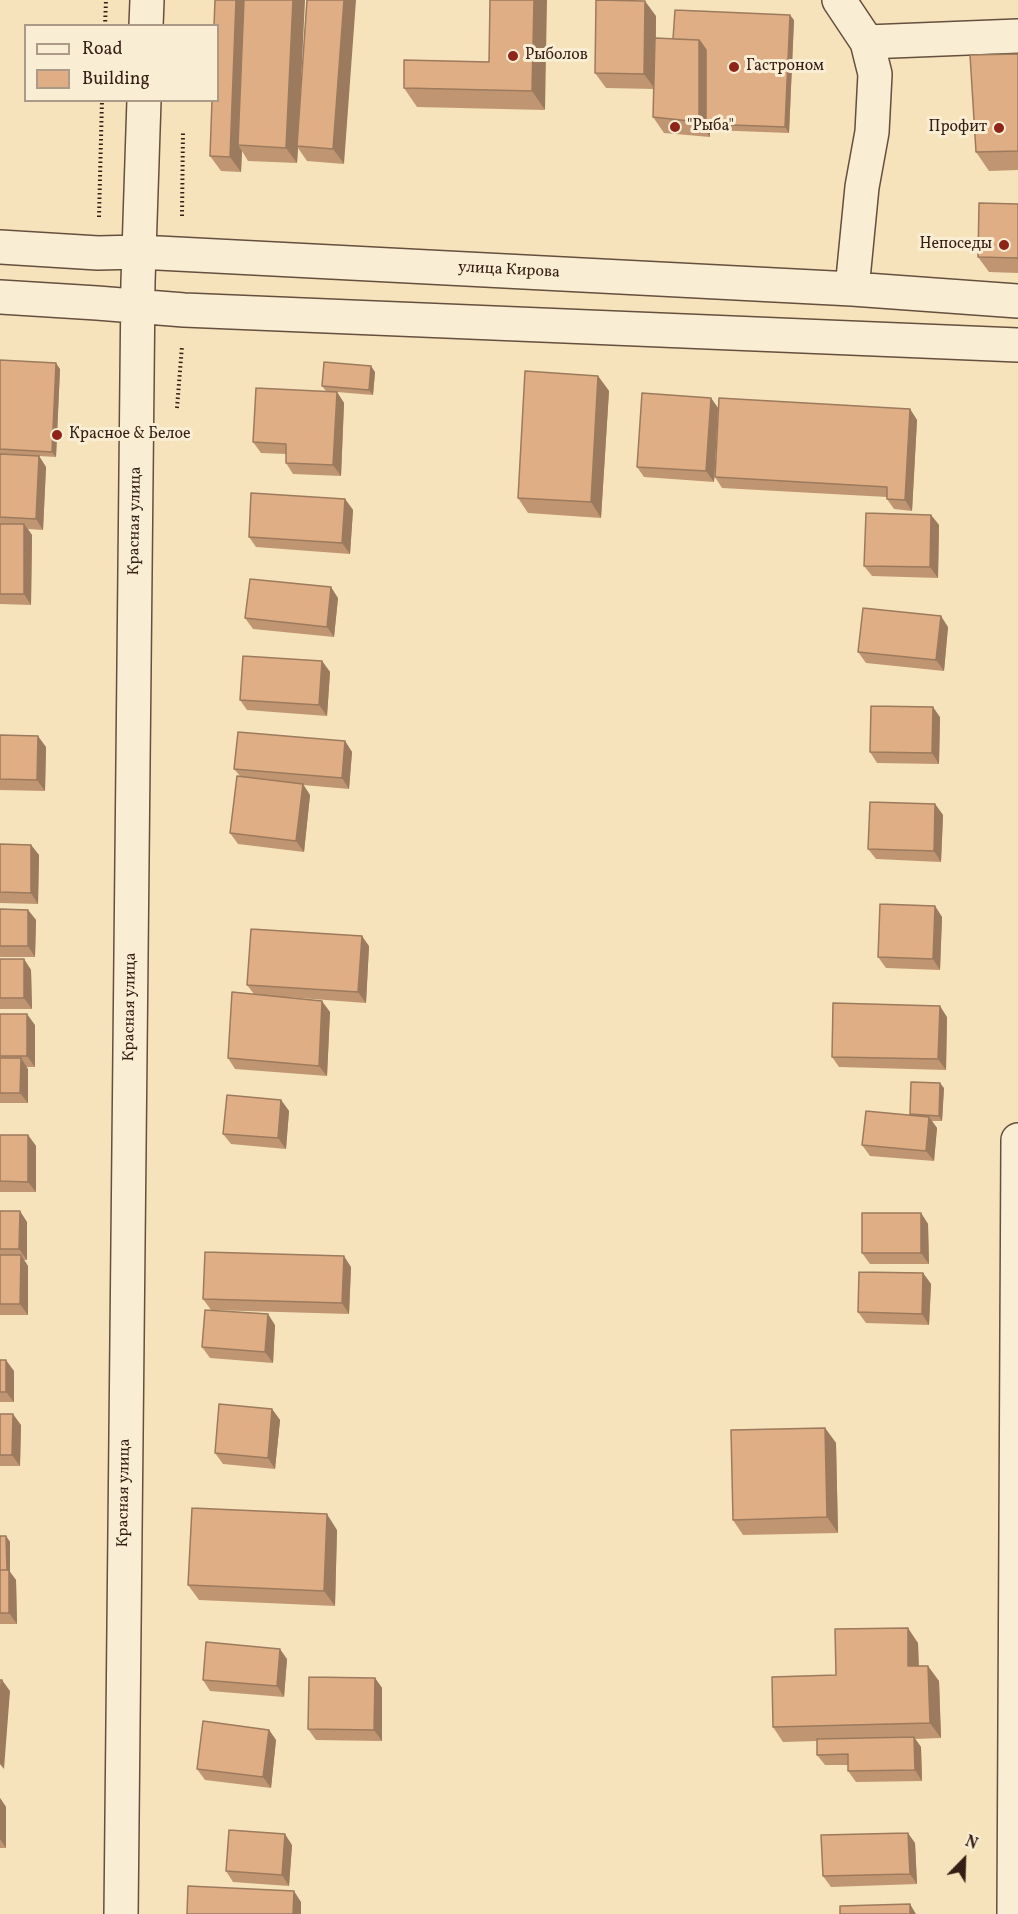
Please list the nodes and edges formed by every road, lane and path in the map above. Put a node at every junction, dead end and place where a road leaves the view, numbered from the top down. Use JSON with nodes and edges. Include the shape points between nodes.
{"nodes":[{"id":1,"x":105,"y":0,"type":"edge"},
{"id":2,"x":147,"y":0,"type":"edge"},
{"id":3,"x":839,"y":0,"type":"edge"},
{"id":4,"x":105,"y":24,"type":"edge"},
{"id":5,"x":146,"y":24,"type":"edge"},
{"id":6,"x":1018,"y":36,"type":"edge"},
{"id":7,"x":867,"y":42,"type":"junction"},
{"id":8,"x":144,"y":102,"type":"edge"},
{"id":9,"x":0,"y":247,"type":"edge"},
{"id":10,"x":139,"y":252,"type":"junction"},
{"id":11,"x":852,"y":289,"type":"junction"},
{"id":12,"x":0,"y":297,"type":"edge"},
{"id":13,"x":1018,"y":301,"type":"edge"},
{"id":14,"x":138,"y":307,"type":"junction"},
{"id":15,"x":1018,"y":345,"type":"edge"},
{"id":16,"x":1018,"y":1140,"type":"edge"},
{"id":17,"x":121,"y":1914,"type":"edge"},
{"id":18,"x":1014,"y":1914,"type":"edge"}],
"edges":[{"from":1,"to":4,"type":"path"},
{"from":2,"to":5,"type":"street"},
{"from":3,"to":7,"type":"street"},
{"from":6,"to":7,"type":"street"},
{"from":7,"to":11,"type":"street","via":[[875,74],[872,132]]},
{"from":8,"to":10,"type":"street","name":"Красная улица"},
{"from":9,"to":10,"type":"street","name":"улица Кирова"},
{"from":10,"to":11,"type":"street","name":"улица Кирова"},
{"from":10,"to":14,"type":"street","name":"Красная улица"},
{"from":11,"to":13,"type":"street","name":"улица Кирова"},
{"from":12,"to":14,"type":"street"},
{"from":14,"to":15,"type":"street"},
{"from":14,"to":17,"type":"street","name":"Красная улица"},
{"from":16,"to":18,"type":"street"}]}
